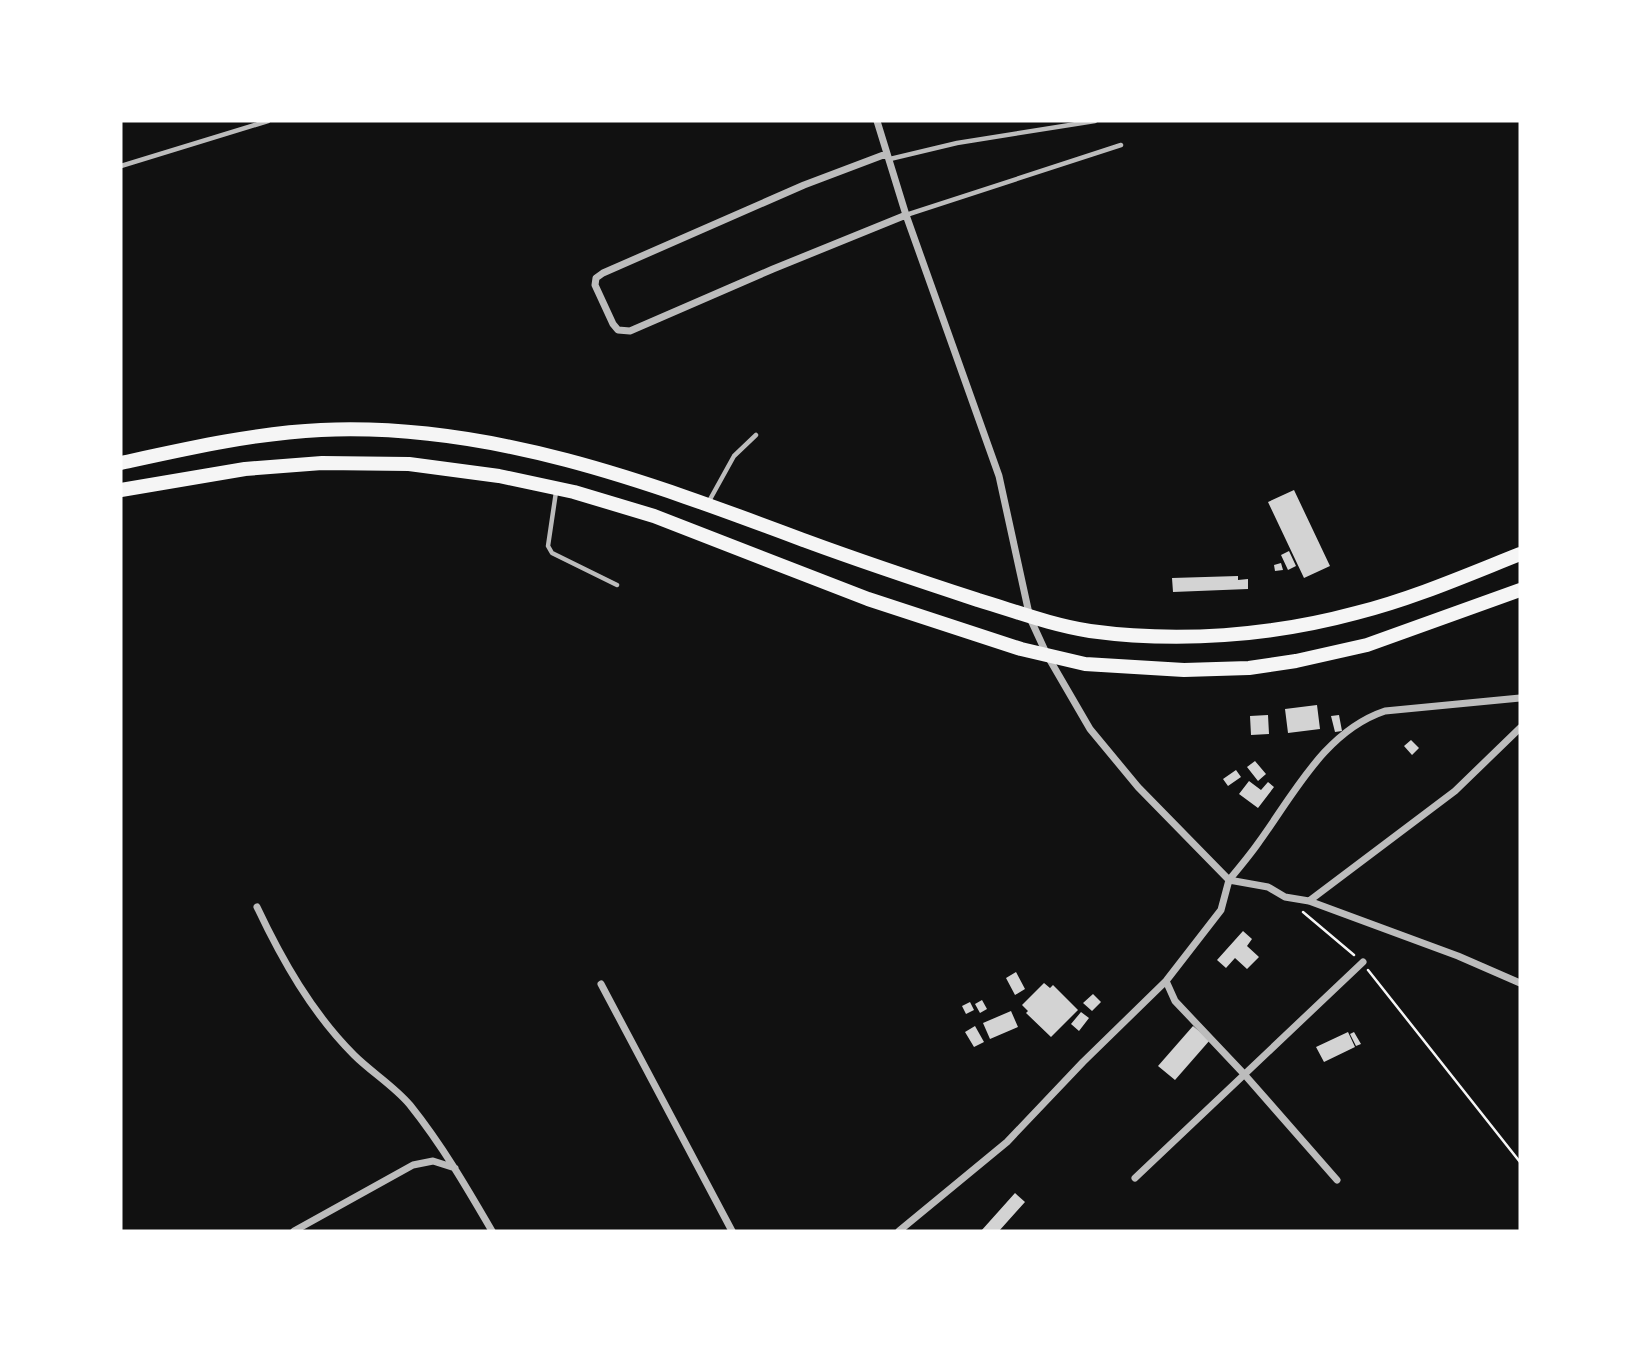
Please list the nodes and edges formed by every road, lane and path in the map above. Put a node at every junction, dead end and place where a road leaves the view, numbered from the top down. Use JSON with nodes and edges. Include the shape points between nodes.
{"nodes":[{"id":1,"x":268,"y":121,"type":"edge"},
{"id":2,"x":877,"y":121,"type":"edge"},
{"id":3,"x":1095,"y":121,"type":"edge"},
{"id":4,"x":1121,"y":145,"type":"dead end"},
{"id":5,"x":887,"y":157,"type":"junction"},
{"id":6,"x":121,"y":166,"type":"edge"},
{"id":7,"x":906,"y":215,"type":"junction"},
{"id":8,"x":756,"y":435,"type":"dead end"},
{"id":9,"x":121,"y":463,"type":"edge"},
{"id":10,"x":556,"y":488,"type":"junction"},
{"id":11,"x":121,"y":490,"type":"edge"},
{"id":12,"x":707,"y":504,"type":"junction"},
{"id":13,"x":1520,"y":554,"type":"edge"},
{"id":14,"x":617,"y":586,"type":"dead end"},
{"id":15,"x":1520,"y":590,"type":"edge"},
{"id":16,"x":1031,"y":618,"type":"junction"},
{"id":17,"x":1048,"y":655,"type":"junction"},
{"id":18,"x":1520,"y":698,"type":"edge"},
{"id":19,"x":1520,"y":728,"type":"edge"},
{"id":20,"x":1228,"y":880,"type":"junction"},
{"id":21,"x":1285,"y":897,"type":"junction"},
{"id":22,"x":1309,"y":901,"type":"junction"},
{"id":23,"x":257,"y":907,"type":"dead end"},
{"id":24,"x":1363,"y":962,"type":"junction"},
{"id":25,"x":1166,"y":982,"type":"junction"},
{"id":26,"x":601,"y":984,"type":"dead end"},
{"id":27,"x":1520,"y":984,"type":"edge"},
{"id":28,"x":1244,"y":1074,"type":"junction"},
{"id":29,"x":1520,"y":1162,"type":"edge"},
{"id":30,"x":455,"y":1168,"type":"junction"},
{"id":31,"x":1135,"y":1178,"type":"dead end"},
{"id":32,"x":1337,"y":1180,"type":"dead end"},
{"id":33,"x":294,"y":1231,"type":"edge"},
{"id":34,"x":492,"y":1231,"type":"edge"},
{"id":35,"x":732,"y":1231,"type":"edge"},
{"id":36,"x":899,"y":1231,"type":"edge"}],
"edges":[{"from":1,"to":6,"type":"lane"},
{"from":2,"to":5,"type":"street"},
{"from":3,"to":5,"type":"lane"},
{"from":4,"to":7,"type":"lane"},
{"from":5,"to":7,"type":"street"},
{"from":5,"to":7,"type":"street","via":[[804,185],[603,273],[595,285],[613,324],[618,330],[631,331]]},
{"from":7,"to":16,"type":"street","via":[[999,476]]},
{"from":8,"to":12,"type":"lane","via":[[734,456]]},
{"from":9,"to":12,"type":"highway","via":[[283,434],[410,431],[537,453]]},
{"from":10,"to":11,"type":"highway","via":[[451,469],[366,463],[245,469]]},
{"from":10,"to":14,"type":"lane","via":[[548,546],[552,553]]},
{"from":10,"to":17,"type":"highway","via":[[654,516],[868,599]]},
{"from":12,"to":16,"type":"highway"},
{"from":13,"to":16,"type":"highway","via":[[1358,613],[1272,631],[1185,637],[1090,631]]},
{"from":15,"to":17,"type":"highway","via":[[1367,645],[1250,668],[1085,664]]},
{"from":16,"to":17,"type":"street"},
{"from":17,"to":20,"type":"street","via":[[1090,729]]},
{"from":18,"to":20,"type":"street","via":[[1385,710],[1373,715],[1310,768]]},
{"from":19,"to":22,"type":"street","via":[[1455,791]]},
{"from":20,"to":21,"type":"street","via":[[1268,887]]},
{"from":20,"to":25,"type":"street","via":[[1221,910]]},
{"from":21,"to":22,"type":"street"},
{"from":21,"to":24,"type":"path"},
{"from":22,"to":27,"type":"street"},
{"from":23,"to":30,"type":"street","via":[[276,948],[322,1020],[408,1103]]},
{"from":24,"to":28,"type":"street"},
{"from":24,"to":29,"type":"path"},
{"from":25,"to":28,"type":"street","via":[[1175,1001]]},
{"from":25,"to":36,"type":"street","via":[[1007,1142]]},
{"from":26,"to":35,"type":"street"},
{"from":28,"to":31,"type":"street"},
{"from":28,"to":32,"type":"street"},
{"from":30,"to":33,"type":"street","via":[[433,1161],[413,1165]]},
{"from":30,"to":34,"type":"street"}]}
